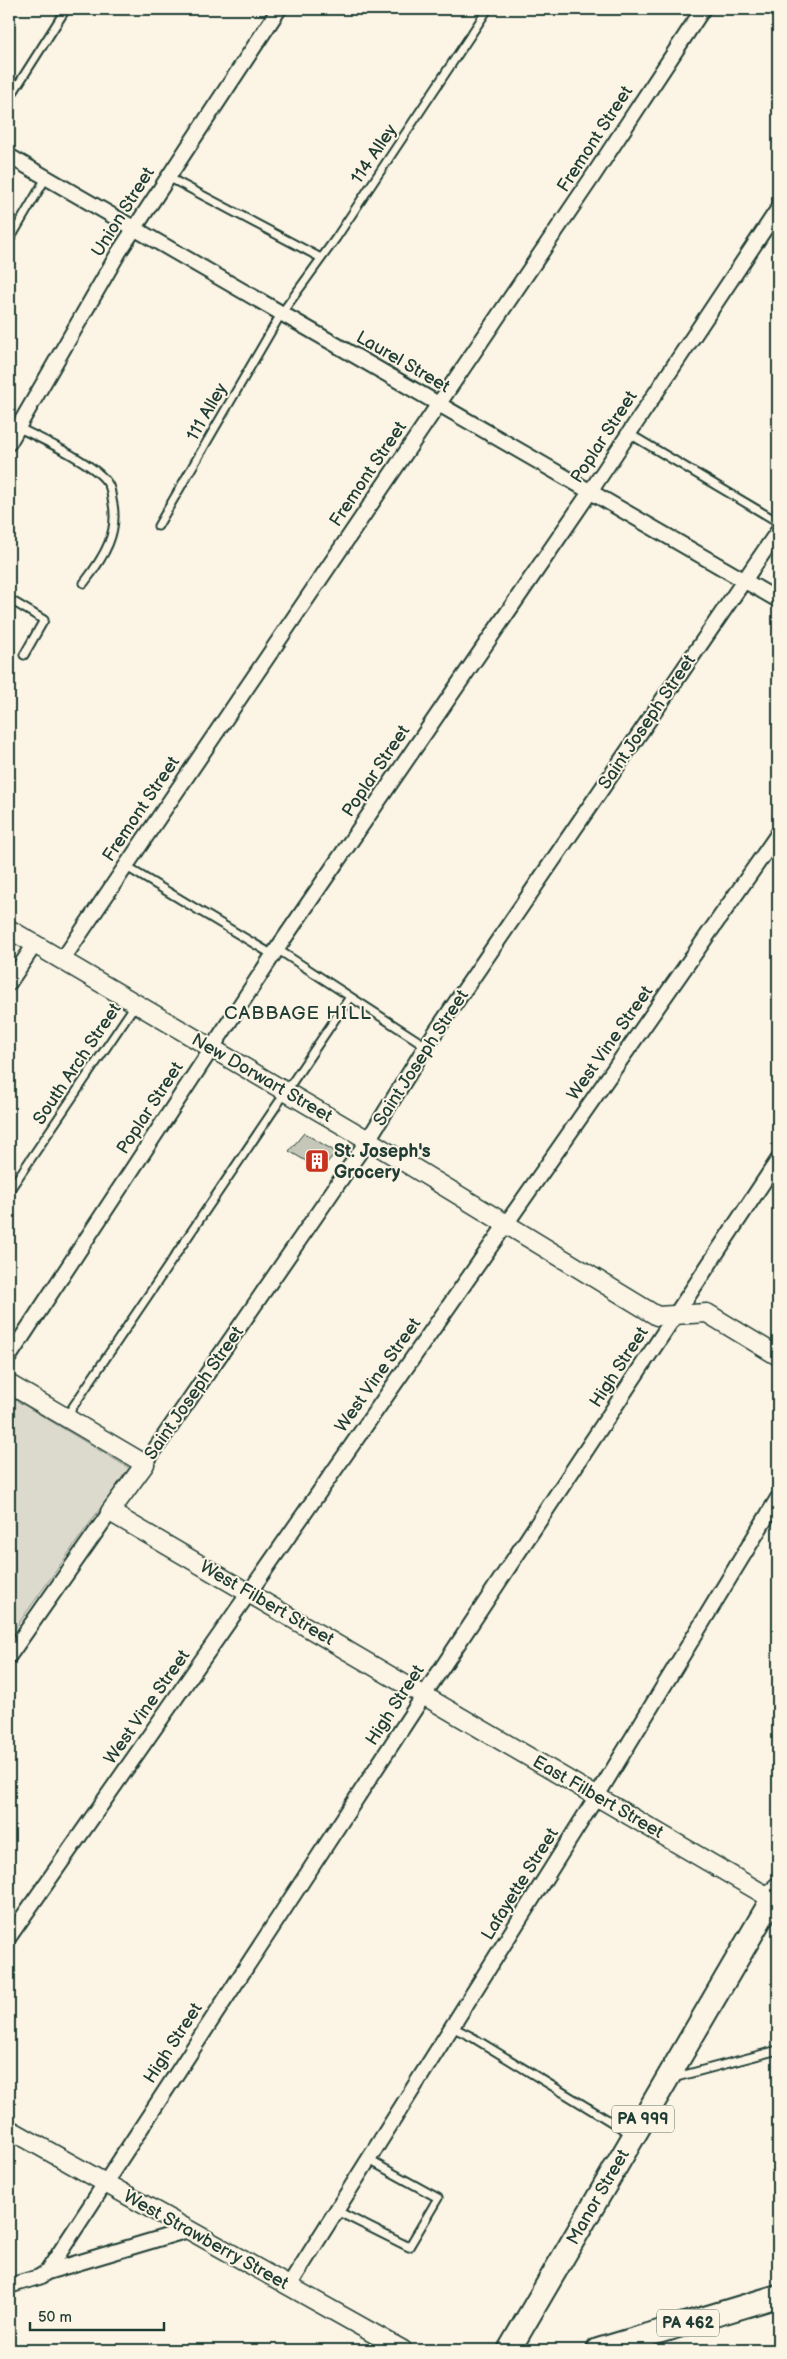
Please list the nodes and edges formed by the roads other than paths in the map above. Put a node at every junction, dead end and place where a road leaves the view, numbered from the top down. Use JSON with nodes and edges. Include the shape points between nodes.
{"nodes":[{"id":1,"x":66,"y":9,"type":"edge"},
{"id":2,"x":279,"y":9,"type":"edge"},
{"id":3,"x":488,"y":9,"type":"edge"},
{"id":4,"x":702,"y":9,"type":"edge"},
{"id":5,"x":9,"y":99,"type":"edge"},
{"id":6,"x":9,"y":156,"type":"edge"},
{"id":7,"x":167,"y":177,"type":"junction"},
{"id":8,"x":46,"y":178,"type":"junction"},
{"id":9,"x":778,"y":209,"type":"edge"},
{"id":10,"x":134,"y":228,"type":"junction"},
{"id":11,"x":9,"y":241,"type":"edge"},
{"id":12,"x":321,"y":258,"type":"junction"},
{"id":13,"x":281,"y":314,"type":"junction"},
{"id":14,"x":438,"y":404,"type":"junction"},
{"id":15,"x":17,"y":427,"type":"junction"},
{"id":16,"x":628,"y":434,"type":"junction"},
{"id":17,"x":9,"y":442,"type":"edge"},
{"id":18,"x":590,"y":492,"type":"junction"},
{"id":19,"x":778,"y":522,"type":"edge"},
{"id":20,"x":158,"y":526,"type":"dead end"},
{"id":21,"x":778,"y":531,"type":"edge"},
{"id":22,"x":744,"y":580,"type":"junction"},
{"id":23,"x":84,"y":582,"type":"dead end"},
{"id":24,"x":9,"y":599,"type":"edge"},
{"id":25,"x":778,"y":600,"type":"edge"},
{"id":26,"x":24,"y":655,"type":"dead end"},
{"id":27,"x":778,"y":834,"type":"edge"},
{"id":28,"x":125,"y":866,"type":"junction"},
{"id":29,"x":9,"y":929,"type":"edge"},
{"id":30,"x":35,"y":944,"type":"junction"},
{"id":31,"x":275,"y":952,"type":"junction"},
{"id":32,"x":63,"y":959,"type":"junction"},
{"id":33,"x":9,"y":983,"type":"edge"},
{"id":34,"x":350,"y":997,"type":"junction"},
{"id":35,"x":136,"y":1005,"type":"junction"},
{"id":36,"x":426,"y":1046,"type":"junction"},
{"id":37,"x":212,"y":1048,"type":"junction"},
{"id":38,"x":286,"y":1092,"type":"junction"},
{"id":39,"x":368,"y":1140,"type":"junction"},
{"id":40,"x":778,"y":1160,"type":"edge"},
{"id":41,"x":9,"y":1191,"type":"edge"},
{"id":42,"x":506,"y":1225,"type":"junction"},
{"id":43,"x":676,"y":1315,"type":"junction"},
{"id":44,"x":778,"y":1356,"type":"edge"},
{"id":45,"x":9,"y":1357,"type":"edge"},
{"id":46,"x":9,"y":1384,"type":"edge"},
{"id":47,"x":66,"y":1417,"type":"junction"},
{"id":48,"x":146,"y":1464,"type":"junction"},
{"id":49,"x":778,"y":1498,"type":"edge"},
{"id":50,"x":110,"y":1512,"type":"junction"},
{"id":51,"x":250,"y":1593,"type":"junction"},
{"id":52,"x":9,"y":1656,"type":"edge"},
{"id":53,"x":424,"y":1695,"type":"junction"},
{"id":54,"x":597,"y":1796,"type":"junction"},
{"id":55,"x":776,"y":1897,"type":"edge"},
{"id":56,"x":9,"y":1937,"type":"edge"},
{"id":57,"x":452,"y":2027,"type":"junction"},
{"id":58,"x":778,"y":2050,"type":"edge"},
{"id":59,"x":665,"y":2080,"type":"junction"},
{"id":60,"x":9,"y":2129,"type":"edge"},
{"id":61,"x":633,"y":2136,"type":"junction"},
{"id":62,"x":369,"y":2160,"type":"junction"},
{"id":63,"x":104,"y":2182,"type":"junction"},
{"id":64,"x":336,"y":2211,"type":"junction"},
{"id":65,"x":188,"y":2230,"type":"junction"},
{"id":66,"x":47,"y":2272,"type":"junction"},
{"id":67,"x":9,"y":2286,"type":"edge"},
{"id":68,"x":289,"y":2286,"type":"junction"},
{"id":69,"x":778,"y":2296,"type":"edge"},
{"id":70,"x":402,"y":2350,"type":"edge"},
{"id":71,"x":509,"y":2350,"type":"edge"},
{"id":72,"x":598,"y":2350,"type":"edge"}],
"edges":[{"from":1,"to":5,"type":"lane"},
{"from":2,"to":7,"type":"street","name":"Union Street"},
{"from":3,"to":12,"type":"lane","name":"114 Alley"},
{"from":4,"to":14,"type":"street","name":"Fremont Street"},
{"from":6,"to":8,"type":"street","name":"Laurel Street"},
{"from":7,"to":10,"type":"street","name":"Union Street"},
{"from":7,"to":12,"type":"lane"},
{"from":8,"to":10,"type":"street","name":"Laurel Street"},
{"from":8,"to":11,"type":"lane"},
{"from":9,"to":16,"type":"street","name":"Poplar Street"},
{"from":10,"to":13,"type":"street","name":"Laurel Street"},
{"from":10,"to":15,"type":"street","name":"Union Street"},
{"from":12,"to":13,"type":"lane","name":"114 Alley"},
{"from":13,"to":14,"type":"street","name":"Laurel Street"},
{"from":13,"to":20,"type":"lane","name":"111 Alley"},
{"from":14,"to":18,"type":"street","name":"Laurel Street"},
{"from":14,"to":28,"type":"street","name":"Fremont Street"},
{"from":15,"to":17,"type":"street","name":"Union Street"},
{"from":15,"to":23,"type":"lane","via":[[99,473],[108,484],[116,512],[113,536],[100,563]]},
{"from":16,"to":18,"type":"street","name":"Poplar Street"},
{"from":16,"to":19,"type":"lane"},
{"from":18,"to":22,"type":"street","name":"Laurel Street"},
{"from":18,"to":31,"type":"street","name":"Poplar Street"},
{"from":21,"to":22,"type":"street","name":"Saint Joseph Street"},
{"from":22,"to":25,"type":"street","name":"Laurel Street"},
{"from":22,"to":36,"type":"street","name":"Saint Joseph Street"},
{"from":24,"to":26,"type":"lane","via":[[44,620]]},
{"from":27,"to":42,"type":"street","name":"West Vine Street"},
{"from":28,"to":31,"type":"lane"},
{"from":28,"to":32,"type":"street","name":"Fremont Street"},
{"from":29,"to":30,"type":"street","name":"New Dorwart Street"},
{"from":30,"to":32,"type":"street","name":"New Dorwart Street"},
{"from":30,"to":33,"type":"street"},
{"from":31,"to":34,"type":"lane"},
{"from":31,"to":37,"type":"street","name":"Poplar Street"},
{"from":32,"to":35,"type":"street","name":"New Dorwart Street"},
{"from":34,"to":36,"type":"lane"},
{"from":34,"to":38,"type":"lane"},
{"from":35,"to":37,"type":"street","name":"New Dorwart Street"},
{"from":35,"to":41,"type":"lane","name":"South Arch Street"},
{"from":36,"to":39,"type":"street","name":"Saint Joseph Street"},
{"from":37,"to":38,"type":"street","name":"New Dorwart Street"},
{"from":37,"to":45,"type":"street","name":"Poplar Street"},
{"from":38,"to":39,"type":"street","name":"New Dorwart Street"},
{"from":38,"to":47,"type":"lane"},
{"from":39,"to":42,"type":"street","name":"New Dorwart Street"},
{"from":39,"to":48,"type":"street","name":"Saint Joseph Street"},
{"from":40,"to":43,"type":"street","name":"High Street"},
{"from":42,"to":43,"type":"street","name":"New Dorwart Street","via":[[657,1316]]},
{"from":42,"to":51,"type":"street","name":"West Vine Street"},
{"from":43,"to":44,"type":"street","name":"New Dorwart Street","via":[[707,1313]]},
{"from":43,"to":53,"type":"street","name":"High Street"},
{"from":46,"to":47,"type":"street"},
{"from":47,"to":48,"type":"street"},
{"from":48,"to":50,"type":"street","name":"Saint Joseph Street"},
{"from":49,"to":54,"type":"street","name":"Lafayette Street"},
{"from":50,"to":51,"type":"street","name":"West Filbert Street"},
{"from":50,"to":52,"type":"street","name":"Saint Joseph Street"},
{"from":51,"to":53,"type":"street","name":"West Filbert Street"},
{"from":51,"to":56,"type":"street","name":"West Vine Street"},
{"from":53,"to":54,"type":"street","name":"East Filbert Street"},
{"from":53,"to":63,"type":"street","name":"High Street"},
{"from":54,"to":55,"type":"street","name":"East Filbert Street"},
{"from":54,"to":57,"type":"street","name":"Lafayette Street"},
{"from":55,"to":59,"type":"main road","name":"Manor Street","number":"PA 999"},
{"from":57,"to":61,"type":"lane"},
{"from":57,"to":62,"type":"street","name":"Lafayette Street"},
{"from":58,"to":59,"type":"lane"},
{"from":59,"to":61,"type":"main road","name":"Manor Street","number":"PA 999"},
{"from":60,"to":63,"type":"street","name":"West Strawberry Street"},
{"from":61,"to":71,"type":"main road","name":"Manor Street","number":"PA 999"},
{"from":62,"to":64,"type":"street","name":"Lafayette Street"},
{"from":62,"to":64,"type":"lane","via":[[438,2198],[409,2246]]},
{"from":63,"to":65,"type":"street","name":"West Strawberry Street"},
{"from":63,"to":66,"type":"street","name":"High Street"},
{"from":64,"to":68,"type":"street","name":"Lafayette Street"},
{"from":65,"to":66,"type":"street"},
{"from":65,"to":68,"type":"street","name":"West Strawberry Street"},
{"from":66,"to":67,"type":"street"},
{"from":68,"to":70,"type":"street","name":"West Strawberry Street"},
{"from":69,"to":72,"type":"main road","number":"PA 462"}]}
